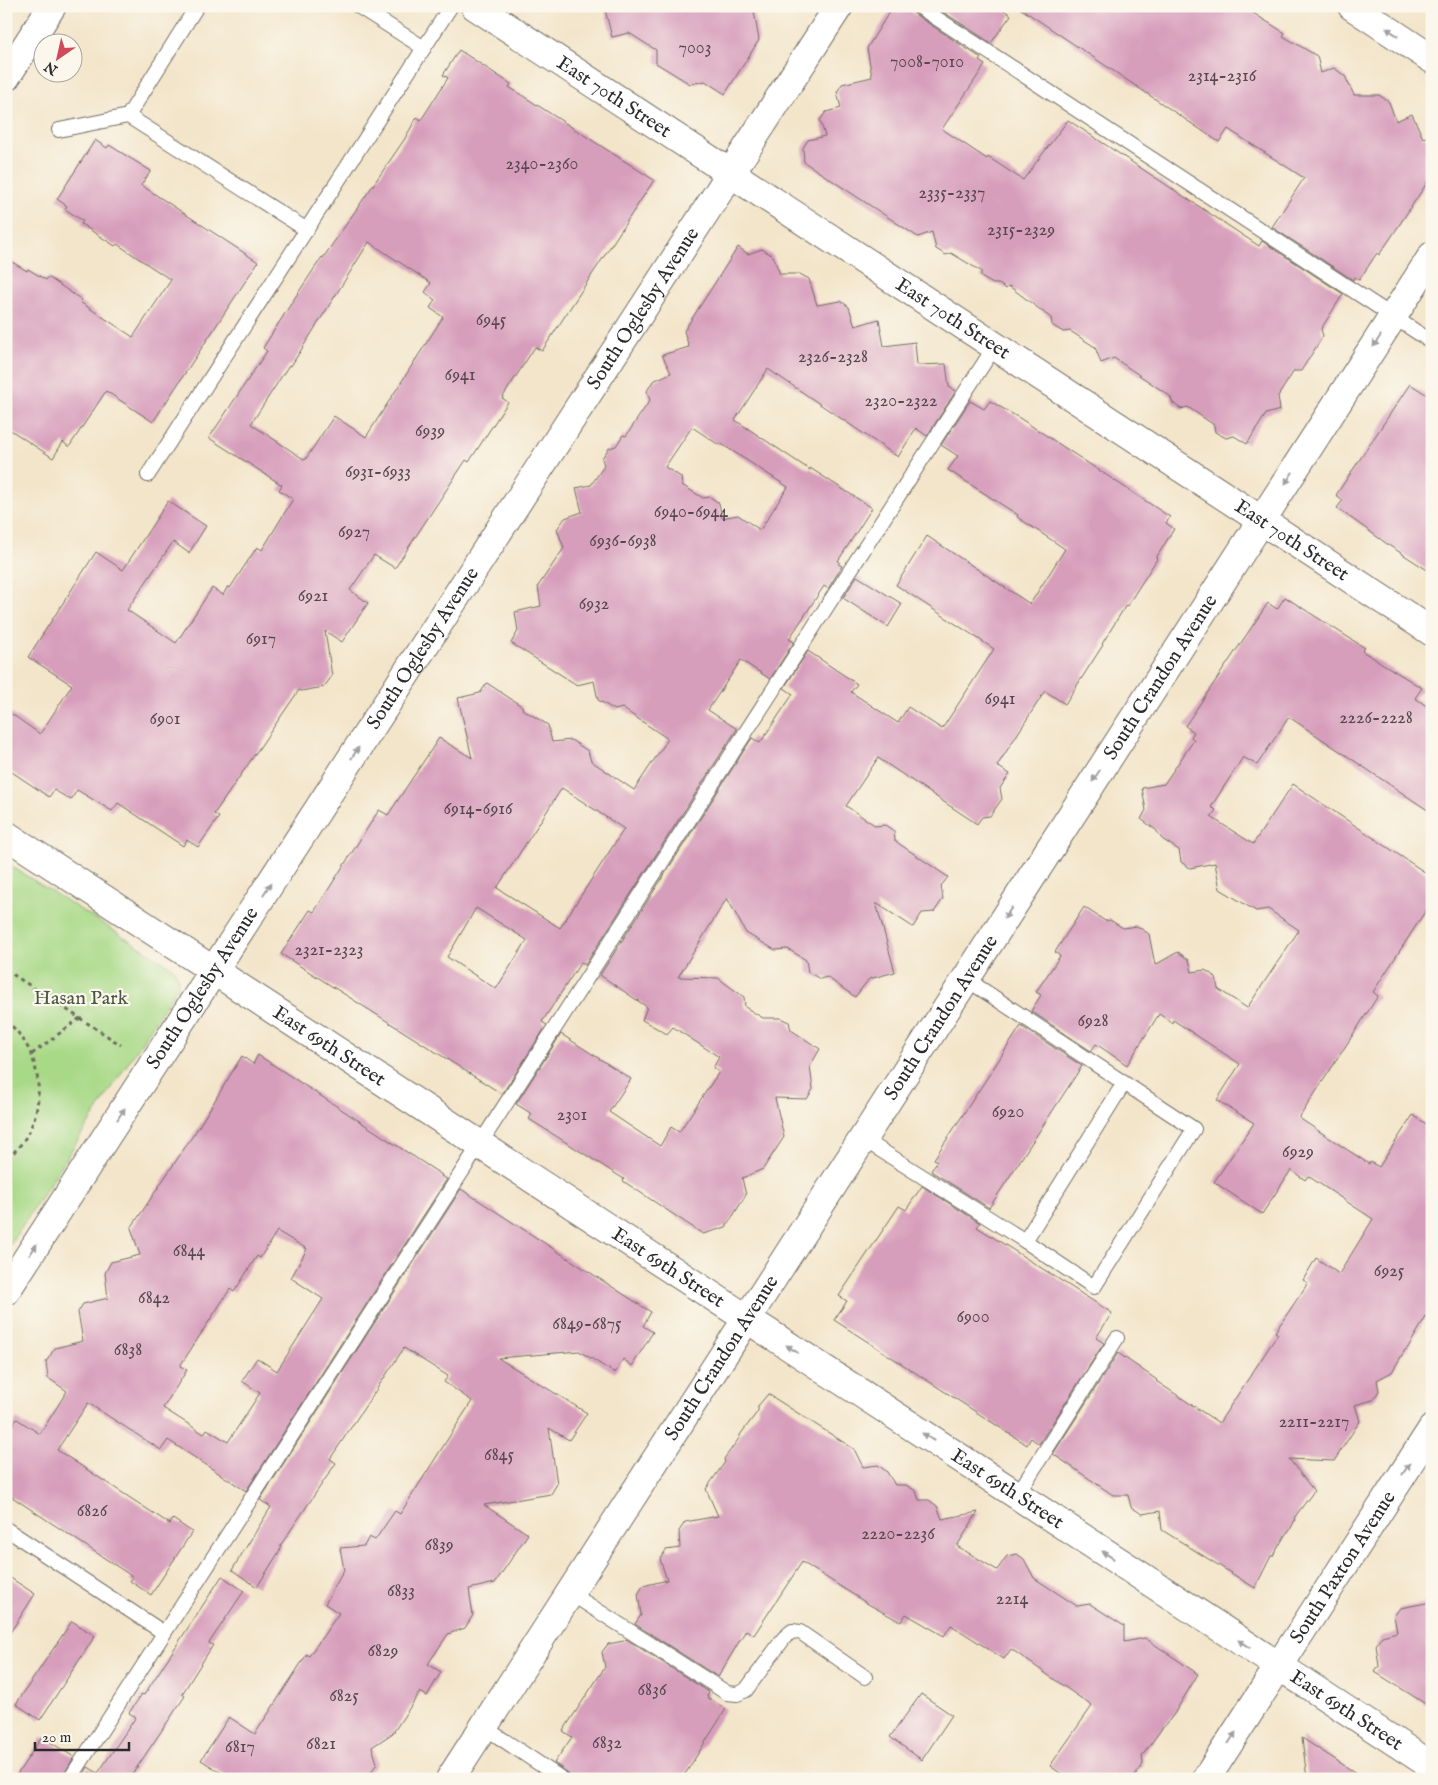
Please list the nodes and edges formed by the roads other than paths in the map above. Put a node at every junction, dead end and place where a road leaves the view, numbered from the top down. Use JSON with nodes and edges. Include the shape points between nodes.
{"nodes":[{"id":1,"x":52,"y":6,"type":"edge"},
{"id":2,"x":197,"y":6,"type":"edge"},
{"id":3,"x":358,"y":6,"type":"edge"},
{"id":4,"x":452,"y":6,"type":"edge"},
{"id":5,"x":475,"y":6,"type":"edge"},
{"id":6,"x":839,"y":6,"type":"edge"},
{"id":7,"x":918,"y":6,"type":"edge"},
{"id":8,"x":1352,"y":6,"type":"edge"},
{"id":9,"x":424,"y":48,"type":"junction"},
{"id":10,"x":1432,"y":59,"type":"edge"},
{"id":11,"x":6,"y":77,"type":"edge"},
{"id":12,"x":128,"y":116,"type":"junction"},
{"id":13,"x":59,"y":130,"type":"dead end"},
{"id":14,"x":731,"y":174,"type":"junction"},
{"id":15,"x":307,"y":230,"type":"junction"},
{"id":16,"x":1432,"y":256,"type":"edge"},
{"id":17,"x":1393,"y":317,"type":"junction"},
{"id":18,"x":1432,"y":342,"type":"edge"},
{"id":19,"x":995,"y":346,"type":"junction"},
{"id":20,"x":148,"y":474,"type":"dead end"},
{"id":21,"x":1262,"y":520,"type":"junction"},
{"id":22,"x":1432,"y":632,"type":"edge"},
{"id":23,"x":6,"y":835,"type":"edge"},
{"id":24,"x":214,"y":971,"type":"junction"},
{"id":25,"x":966,"y":979,"type":"junction"},
{"id":26,"x":1124,"y":1083,"type":"junction"},
{"id":27,"x":863,"y":1139,"type":"junction"},
{"id":28,"x":480,"y":1145,"type":"junction"},
{"id":29,"x":1025,"y":1241,"type":"junction"},
{"id":30,"x":6,"y":1291,"type":"edge"},
{"id":31,"x":747,"y":1319,"type":"junction"},
{"id":32,"x":1117,"y":1338,"type":"dead end"},
{"id":33,"x":1432,"y":1429,"type":"edge"},
{"id":34,"x":1017,"y":1495,"type":"junction"},
{"id":35,"x":6,"y":1529,"type":"edge"},
{"id":36,"x":570,"y":1593,"type":"junction"},
{"id":37,"x":164,"y":1633,"type":"junction"},
{"id":38,"x":1279,"y":1666,"type":"junction"},
{"id":39,"x":865,"y":1678,"type":"dead end"},
{"id":40,"x":484,"y":1727,"type":"junction"},
{"id":41,"x":1432,"y":1766,"type":"edge"},
{"id":42,"x":70,"y":1779,"type":"edge"},
{"id":43,"x":450,"y":1779,"type":"edge"},
{"id":44,"x":562,"y":1779,"type":"edge"},
{"id":45,"x":1206,"y":1779,"type":"edge"}],
"edges":[{"from":1,"to":11,"type":"street"},
{"from":2,"to":12,"type":"lane"},
{"from":3,"to":9,"type":"lane"},
{"from":4,"to":9,"type":"lane"},
{"from":5,"to":14,"type":"street","name":"East 70th Street"},
{"from":6,"to":14,"type":"street","name":"South Oglesby Avenue"},
{"from":7,"to":17,"type":"lane"},
{"from":10,"to":8,"type":"street","one_way":true},
{"from":9,"to":15,"type":"lane"},
{"from":12,"to":13,"type":"lane"},
{"from":12,"to":15,"type":"lane"},
{"from":14,"to":19,"type":"street","name":"East 70th Street"},
{"from":24,"to":14,"type":"street","name":"South Oglesby Avenue","one_way":true},
{"from":15,"to":20,"type":"lane"},
{"from":16,"to":17,"type":"street","name":"South Crandon Avenue"},
{"from":17,"to":18,"type":"lane"},
{"from":17,"to":21,"type":"street","name":"South Crandon Avenue","one_way":true},
{"from":19,"to":21,"type":"street","name":"East 70th Street"},
{"from":19,"to":28,"type":"lane"},
{"from":21,"to":22,"type":"street","name":"East 70th Street"},
{"from":21,"to":25,"type":"street","name":"South Crandon Avenue","one_way":true},
{"from":23,"to":24,"type":"street","name":"East 69th Street"},
{"from":24,"to":28,"type":"street","name":"East 69th Street"},
{"from":30,"to":24,"type":"street","name":"South Oglesby Avenue","one_way":true},
{"from":25,"to":26,"type":"lane"},
{"from":25,"to":27,"type":"street","name":"South Crandon Avenue"},
{"from":26,"to":29,"type":"lane"},
{"from":26,"to":29,"type":"lane","via":[[1194,1129],[1094,1287]]},
{"from":27,"to":29,"type":"lane"},
{"from":27,"to":31,"type":"street","name":"South Crandon Avenue"},
{"from":28,"to":31,"type":"street","name":"East 69th Street"},
{"from":28,"to":37,"type":"lane"},
{"from":34,"to":31,"type":"street","name":"East 69th Street","one_way":true},
{"from":31,"to":36,"type":"street","name":"South Crandon Avenue"},
{"from":32,"to":34,"type":"lane"},
{"from":38,"to":33,"type":"street","name":"South Paxton Avenue","one_way":true},
{"from":38,"to":34,"type":"street","name":"East 69th Street","one_way":true},
{"from":35,"to":37,"type":"lane"},
{"from":36,"to":39,"type":"lane","via":[[727,1693],[737,1694],[746,1690],[792,1631],[800,1632]]},
{"from":36,"to":40,"type":"street","name":"South Crandon Avenue"},
{"from":37,"to":42,"type":"lane"},
{"from":38,"to":41,"type":"street","name":"East 69th Street"},
{"from":45,"to":38,"type":"street","name":"South Paxton Avenue","one_way":true},
{"from":40,"to":43,"type":"street","name":"South Crandon Avenue"},
{"from":40,"to":44,"type":"lane"}]}
